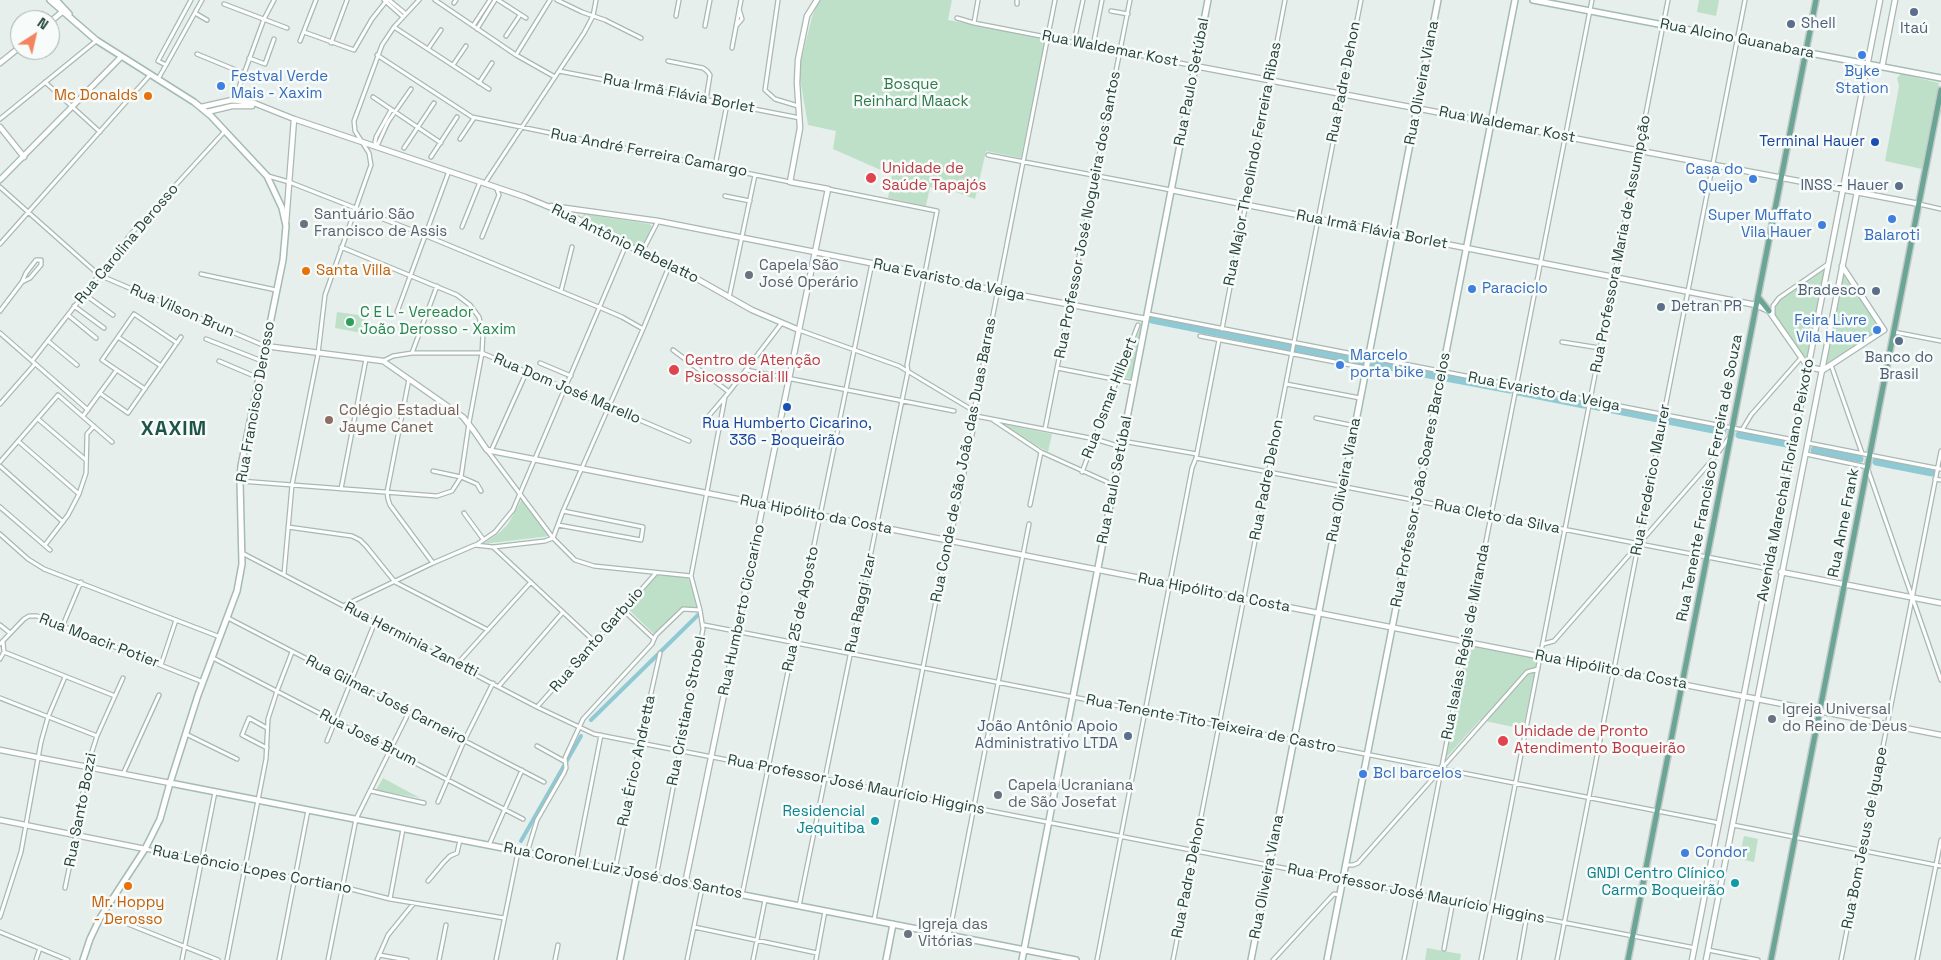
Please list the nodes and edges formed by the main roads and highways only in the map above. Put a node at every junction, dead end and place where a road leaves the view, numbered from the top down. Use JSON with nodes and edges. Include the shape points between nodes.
{"nodes":[{"id":1,"x":50,"y":0,"type":"edge"},
{"id":2,"x":56,"y":0,"type":"edge"},
{"id":3,"x":1208,"y":0,"type":"edge"},
{"id":4,"x":1438,"y":0,"type":"edge"},
{"id":5,"x":1515,"y":0,"type":"edge"},
{"id":6,"x":1533,"y":0,"type":"edge"},
{"id":7,"x":1816,"y":0,"type":"edge"},
{"id":8,"x":80,"y":26,"type":"junction"},
{"id":9,"x":1806,"y":52,"type":"junction"},
{"id":10,"x":1941,"y":78,"type":"edge"},
{"id":11,"x":1941,"y":90,"type":"edge"},
{"id":12,"x":1758,"y":297,"type":"junction"},
{"id":13,"x":1771,"y":314,"type":"road end"},
{"id":14,"x":170,"y":783,"type":"junction"},
{"id":15,"x":637,"y":874,"type":"junction"},
{"id":16,"x":893,"y":924,"type":"junction"},
{"id":17,"x":1024,"y":950,"type":"junction"},
{"id":18,"x":83,"y":960,"type":"edge"},
{"id":19,"x":620,"y":960,"type":"edge"},
{"id":20,"x":886,"y":960,"type":"edge"},
{"id":21,"x":1022,"y":960,"type":"edge"},
{"id":22,"x":1076,"y":960,"type":"edge"},
{"id":23,"x":1250,"y":960,"type":"edge"},
{"id":24,"x":1327,"y":960,"type":"edge"},
{"id":25,"x":1628,"y":960,"type":"edge"},
{"id":26,"x":1771,"y":960,"type":"edge"}],
"edges":[{"from":1,"to":8,"type":"main road","name":"Rua Francisco Derosso"},
{"from":2,"to":8,"type":"main road","name":"Rua Francisco Derosso"},
{"from":3,"to":17,"type":"main road","name":"Rua Paulo Setúbal"},
{"from":4,"to":23,"type":"main road","name":"Rua Oliveira Viana"},
{"from":5,"to":24,"type":"main road","name":"Rua Professor João Soares Barcelos"},
{"from":6,"to":9,"type":"main road","name":"Rua Alcino Guanabara"},
{"from":7,"to":9,"type":"main road","name":"Rua Tenente Francisco Ferreira de Souza"},
{"from":8,"to":14,"type":"main road","name":"Rua Francisco Derosso","via":[[121,57],[207,112],[267,176],[282,208],[286,226],[240,481],[242,553],[237,592]]},
{"from":9,"to":10,"type":"main road","name":"Rua Alcino Guanabara"},
{"from":9,"to":12,"type":"main road","name":"Rua Tenente Francisco Ferreira de Souza"},
{"from":11,"to":26,"type":"main road","name":"Rua Anne Frank"},
{"from":12,"to":13,"type":"main road"},
{"from":12,"to":25,"type":"main road","name":"Rua Tenente Francisco Ferreira de Souza"},
{"from":14,"to":15,"type":"main road","name":"Rua Coronel Luiz José dos Santos"},
{"from":14,"to":18,"type":"main road","name":"Rua Francisco Derosso","via":[[160,819],[145,849],[103,914]]},
{"from":15,"to":16,"type":"main road","name":"Rua Coronel Luiz José dos Santos"},
{"from":15,"to":19,"type":"main road"},
{"from":16,"to":17,"type":"main road","name":"Rua Coronel Luiz José dos Santos"},
{"from":16,"to":20,"type":"main road"},
{"from":17,"to":21,"type":"main road","name":"Rua Paulo Setúbal"},
{"from":17,"to":22,"type":"main road","name":"Rua Coronel Luiz José dos Santos"}]}
